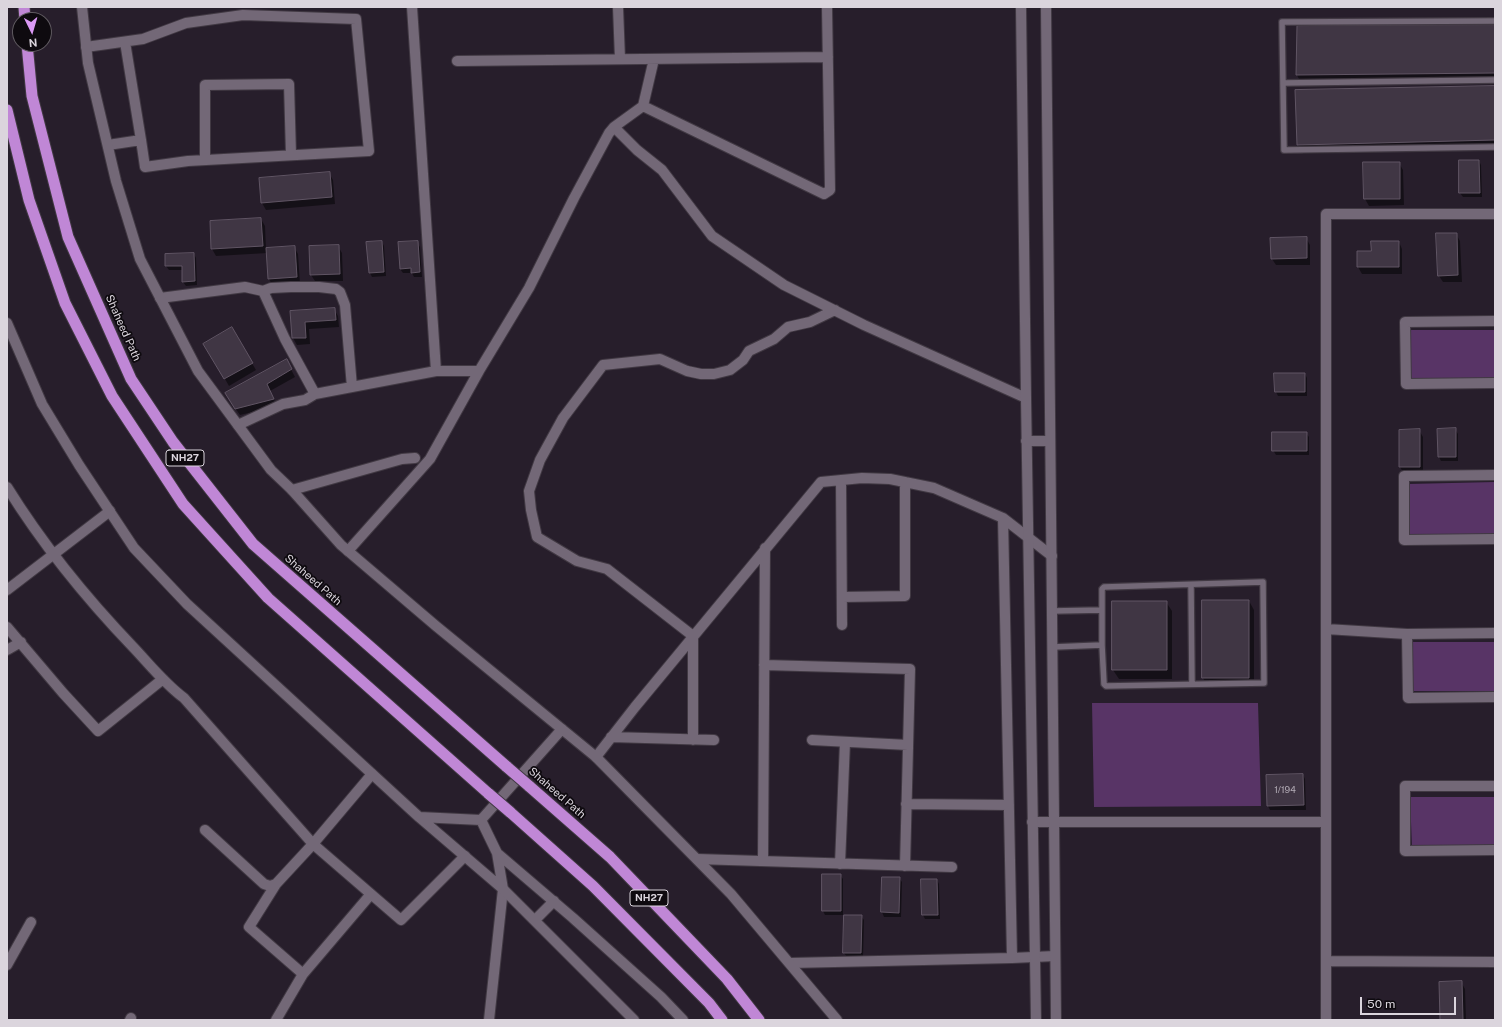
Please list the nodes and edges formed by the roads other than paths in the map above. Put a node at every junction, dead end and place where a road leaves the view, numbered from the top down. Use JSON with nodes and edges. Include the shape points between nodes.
{"nodes":[{"id":1,"x":82,"y":7,"type":"edge"},
{"id":2,"x":412,"y":7,"type":"edge"},
{"id":3,"x":618,"y":7,"type":"edge"},
{"id":4,"x":827,"y":7,"type":"edge"},
{"id":5,"x":1021,"y":7,"type":"edge"},
{"id":6,"x":1046,"y":7,"type":"edge"},
{"id":7,"x":1495,"y":21,"type":"edge"},
{"id":8,"x":125,"y":42,"type":"junction"},
{"id":9,"x":86,"y":47,"type":"junction"},
{"id":10,"x":29,"y":52,"type":"edge"},
{"id":11,"x":828,"y":57,"type":"junction"},
{"id":12,"x":654,"y":59,"type":"junction"},
{"id":13,"x":620,"y":60,"type":"junction"},
{"id":14,"x":457,"y":61,"type":"dead end"},
{"id":15,"x":1495,"y":80,"type":"edge"},
{"id":16,"x":1282,"y":83,"type":"junction"},
{"id":17,"x":643,"y":106,"type":"junction"},
{"id":18,"x":7,"y":110,"type":"edge"},
{"id":19,"x":614,"y":127,"type":"junction"},
{"id":20,"x":141,"y":140,"type":"junction"},
{"id":21,"x":108,"y":145,"type":"junction"},
{"id":22,"x":1495,"y":147,"type":"edge"},
{"id":23,"x":291,"y":155,"type":"junction"},
{"id":24,"x":205,"y":160,"type":"junction"},
{"id":25,"x":1495,"y":214,"type":"edge"},
{"id":26,"x":263,"y":291,"type":"junction"},
{"id":27,"x":160,"y":298,"type":"junction"},
{"id":28,"x":835,"y":310,"type":"junction"},
{"id":29,"x":1495,"y":321,"type":"edge"},
{"id":30,"x":7,"y":323,"type":"edge"},
{"id":31,"x":436,"y":371,"type":"junction"},
{"id":32,"x":478,"y":371,"type":"junction"},
{"id":33,"x":1495,"y":383,"type":"edge"},
{"id":34,"x":352,"y":387,"type":"junction"},
{"id":35,"x":315,"y":394,"type":"junction"},
{"id":36,"x":1026,"y":398,"type":"junction"},
{"id":37,"x":238,"y":425,"type":"junction"},
{"id":38,"x":1026,"y":441,"type":"junction"},
{"id":39,"x":1050,"y":441,"type":"junction"},
{"id":40,"x":415,"y":458,"type":"dead end"},
{"id":41,"x":1495,"y":475,"type":"edge"},
{"id":42,"x":841,"y":480,"type":"junction"},
{"id":43,"x":905,"y":482,"type":"junction"},
{"id":44,"x":7,"y":487,"type":"edge"},
{"id":45,"x":292,"y":490,"type":"junction"},
{"id":46,"x":110,"y":511,"type":"junction"},
{"id":47,"x":1003,"y":518,"type":"junction"},
{"id":48,"x":1028,"y":537,"type":"junction"},
{"id":49,"x":1495,"y":539,"type":"edge"},
{"id":50,"x":765,"y":548,"type":"junction"},
{"id":51,"x":348,"y":551,"type":"junction"},
{"id":52,"x":53,"y":554,"type":"junction"},
{"id":53,"x":1052,"y":556,"type":"junction"},
{"id":54,"x":1191,"y":585,"type":"junction"},
{"id":55,"x":7,"y":590,"type":"edge"},
{"id":56,"x":842,"y":597,"type":"junction"},
{"id":57,"x":1102,"y":610,"type":"junction"},
{"id":58,"x":1052,"y":611,"type":"junction"},
{"id":59,"x":842,"y":625,"type":"dead end"},
{"id":60,"x":7,"y":627,"type":"edge"},
{"id":61,"x":1326,"y":629,"type":"junction"},
{"id":62,"x":1495,"y":633,"type":"edge"},
{"id":63,"x":1407,"y":634,"type":"junction"},
{"id":64,"x":693,"y":636,"type":"junction"},
{"id":65,"x":21,"y":642,"type":"junction"},
{"id":66,"x":1102,"y":645,"type":"junction"},
{"id":67,"x":1053,"y":647,"type":"junction"},
{"id":68,"x":7,"y":650,"type":"edge"},
{"id":69,"x":764,"y":665,"type":"junction"},
{"id":70,"x":163,"y":679,"type":"junction"},
{"id":71,"x":1192,"y":684,"type":"junction"},
{"id":72,"x":1495,"y":697,"type":"edge"},
{"id":73,"x":562,"y":729,"type":"junction"},
{"id":74,"x":611,"y":738,"type":"junction"},
{"id":75,"x":693,"y":740,"type":"junction"},
{"id":76,"x":714,"y":740,"type":"dead end"},
{"id":77,"x":812,"y":740,"type":"dead end"},
{"id":78,"x":845,"y":742,"type":"junction"},
{"id":79,"x":908,"y":745,"type":"junction"},
{"id":80,"x":596,"y":757,"type":"junction"},
{"id":81,"x":372,"y":774,"type":"junction"},
{"id":82,"x":1495,"y":786,"type":"edge"},
{"id":83,"x":906,"y":804,"type":"junction"},
{"id":84,"x":1009,"y":805,"type":"junction"},
{"id":85,"x":419,"y":817,"type":"junction"},
{"id":86,"x":481,"y":820,"type":"junction"},
{"id":87,"x":1032,"y":822,"type":"junction"},
{"id":88,"x":1054,"y":822,"type":"junction"},
{"id":89,"x":1326,"y":822,"type":"junction"},
{"id":90,"x":205,"y":830,"type":"dead end"},
{"id":91,"x":313,"y":844,"type":"junction"},
{"id":92,"x":1495,"y":850,"type":"edge"},
{"id":93,"x":497,"y":853,"type":"junction"},
{"id":94,"x":465,"y":856,"type":"junction"},
{"id":95,"x":697,"y":859,"type":"junction"},
{"id":96,"x":763,"y":861,"type":"junction"},
{"id":97,"x":840,"y":864,"type":"junction"},
{"id":98,"x":905,"y":866,"type":"junction"},
{"id":99,"x":952,"y":867,"type":"dead end"},
{"id":100,"x":276,"y":884,"type":"junction"},
{"id":101,"x":503,"y":888,"type":"junction"},
{"id":102,"x":371,"y":894,"type":"junction"},
{"id":103,"x":554,"y":901,"type":"junction"},
{"id":104,"x":535,"y":920,"type":"junction"},
{"id":105,"x":31,"y":922,"type":"dead end"},
{"id":106,"x":1055,"y":956,"type":"junction"},
{"id":107,"x":1012,"y":958,"type":"junction"},
{"id":108,"x":1035,"y":958,"type":"junction"},
{"id":109,"x":1326,"y":961,"type":"junction"},
{"id":110,"x":1495,"y":962,"type":"edge"},
{"id":111,"x":790,"y":963,"type":"junction"},
{"id":112,"x":7,"y":965,"type":"edge"},
{"id":113,"x":303,"y":974,"type":"junction"},
{"id":114,"x":276,"y":1020,"type":"edge"},
{"id":115,"x":489,"y":1020,"type":"edge"},
{"id":116,"x":634,"y":1020,"type":"edge"},
{"id":117,"x":683,"y":1020,"type":"edge"},
{"id":118,"x":722,"y":1020,"type":"edge"},
{"id":119,"x":759,"y":1020,"type":"edge"},
{"id":120,"x":837,"y":1020,"type":"edge"},
{"id":121,"x":1036,"y":1020,"type":"edge"},
{"id":122,"x":1056,"y":1020,"type":"edge"},
{"id":123,"x":1326,"y":1020,"type":"edge"}],
"edges":[{"from":1,"to":9,"type":"street"},
{"from":2,"to":31,"type":"street"},
{"from":3,"to":13,"type":"street"},
{"from":4,"to":11,"type":"street"},
{"from":5,"to":36,"type":"street"},
{"from":6,"to":39,"type":"street"},
{"from":7,"to":16,"type":"lane","via":[[1282,22]]},
{"from":8,"to":9,"type":"street"},
{"from":8,"to":20,"type":"street"},
{"from":8,"to":23,"type":"street","via":[[143,39],[186,23],[243,15],[356,19],[369,151]]},
{"from":9,"to":21,"type":"street"},
{"from":10,"to":119,"type":"highway","name":"Shaheed Path","number":"NH27","bridge":true,"via":[[32,96],[68,237],[131,379],[173,442],[253,544],[610,857],[727,979]]},
{"from":11,"to":12,"type":"street"},
{"from":11,"to":17,"type":"street","via":[[830,190],[824,194]]},
{"from":12,"to":13,"type":"street"},
{"from":12,"to":17,"type":"street"},
{"from":13,"to":14,"type":"street"},
{"from":15,"to":16,"type":"lane"},
{"from":16,"to":22,"type":"lane","via":[[1284,150]]},
{"from":17,"to":19,"type":"street"},
{"from":18,"to":118,"type":"highway","number":"NH27","bridge":true,"via":[[29,200],[64,303],[112,396],[183,504],[268,598],[593,886],[709,1003]]},
{"from":19,"to":28,"type":"street","via":[[662,170],[712,236],[784,284]]},
{"from":19,"to":32,"type":"street","via":[[574,198],[529,288]]},
{"from":20,"to":21,"type":"street"},
{"from":20,"to":24,"type":"street","via":[[146,167]]},
{"from":21,"to":27,"type":"street","via":[[116,181],[140,259]]},
{"from":23,"to":24,"type":"street"},
{"from":23,"to":24,"type":"street","via":[[289,84],[205,86]]},
{"from":25,"to":61,"type":"street","via":[[1326,214]]},
{"from":26,"to":27,"type":"street","via":[[245,287]]},
{"from":26,"to":34,"type":"street","via":[[271,288],[319,287],[340,292],[345,305]]},
{"from":26,"to":35,"type":"street","via":[[284,339]]},
{"from":27,"to":37,"type":"street","via":[[198,371]]},
{"from":28,"to":36,"type":"street"},
{"from":28,"to":64,"type":"street","via":[[810,322],[788,327],[774,339],[749,351],[743,360],[730,370],[701,374],[660,359],[603,365],[563,418],[540,460],[529,491],[537,537],[577,561],[607,569]]},
{"from":29,"to":33,"type":"street","via":[[1405,322],[1406,384]]},
{"from":30,"to":46,"type":"street","via":[[42,404]]},
{"from":31,"to":32,"type":"street"},
{"from":31,"to":34,"type":"street"},
{"from":32,"to":51,"type":"street","via":[[430,459]]},
{"from":34,"to":35,"type":"street"},
{"from":35,"to":37,"type":"street","via":[[305,400],[283,404]]},
{"from":36,"to":38,"type":"street"},
{"from":37,"to":45,"type":"street","via":[[271,470]]},
{"from":38,"to":39,"type":"street"},
{"from":38,"to":48,"type":"street"},
{"from":39,"to":53,"type":"street"},
{"from":40,"to":45,"type":"street","via":[[402,459]]},
{"from":41,"to":49,"type":"street","via":[[1404,476],[1404,540]]},
{"from":42,"to":43,"type":"street","via":[[890,478]]},
{"from":42,"to":50,"type":"street","via":[[820,482]]},
{"from":42,"to":56,"type":"street"},
{"from":43,"to":47,"type":"street","via":[[934,488]]},
{"from":43,"to":56,"type":"street","via":[[905,596]]},
{"from":44,"to":52,"type":"street"},
{"from":45,"to":51,"type":"street"},
{"from":46,"to":52,"type":"street"},
{"from":46,"to":81,"type":"street","via":[[134,548],[187,604]]},
{"from":47,"to":48,"type":"street"},
{"from":47,"to":84,"type":"street"},
{"from":48,"to":53,"type":"street"},
{"from":48,"to":87,"type":"street"},
{"from":50,"to":64,"type":"street"},
{"from":50,"to":69,"type":"street"},
{"from":51,"to":73,"type":"street"},
{"from":52,"to":55,"type":"street"},
{"from":52,"to":70,"type":"street","via":[[100,612]]},
{"from":53,"to":58,"type":"street"},
{"from":54,"to":57,"type":"lane","via":[[1104,587]]},
{"from":54,"to":71,"type":"lane"},
{"from":54,"to":71,"type":"lane","via":[[1264,582],[1264,683]]},
{"from":56,"to":59,"type":"street"},
{"from":57,"to":58,"type":"lane"},
{"from":57,"to":66,"type":"lane"},
{"from":58,"to":67,"type":"street"},
{"from":60,"to":65,"type":"street"},
{"from":61,"to":63,"type":"street"},
{"from":61,"to":89,"type":"street"},
{"from":62,"to":63,"type":"street"},
{"from":63,"to":72,"type":"street","via":[[1408,698]]},
{"from":64,"to":74,"type":"street"},
{"from":64,"to":75,"type":"street"},
{"from":65,"to":68,"type":"street"},
{"from":65,"to":70,"type":"street","via":[[98,731]]},
{"from":66,"to":67,"type":"lane"},
{"from":66,"to":71,"type":"lane","via":[[1106,686]]},
{"from":67,"to":88,"type":"street"},
{"from":69,"to":79,"type":"street","via":[[910,669]]},
{"from":69,"to":96,"type":"street"},
{"from":70,"to":91,"type":"street","via":[[184,698]]},
{"from":73,"to":80,"type":"street"},
{"from":73,"to":86,"type":"street"},
{"from":74,"to":75,"type":"street"},
{"from":74,"to":80,"type":"street"},
{"from":75,"to":76,"type":"street"},
{"from":77,"to":78,"type":"street"},
{"from":78,"to":79,"type":"street"},
{"from":78,"to":97,"type":"street"},
{"from":79,"to":83,"type":"street"},
{"from":80,"to":95,"type":"street"},
{"from":81,"to":85,"type":"street"},
{"from":81,"to":91,"type":"street"},
{"from":82,"to":92,"type":"street","via":[[1405,786],[1405,851]]},
{"from":83,"to":84,"type":"street"},
{"from":83,"to":98,"type":"street"},
{"from":84,"to":107,"type":"street"},
{"from":85,"to":86,"type":"street"},
{"from":85,"to":94,"type":"street"},
{"from":86,"to":93,"type":"street"},
{"from":87,"to":88,"type":"street"},
{"from":87,"to":108,"type":"street"},
{"from":88,"to":89,"type":"street"},
{"from":88,"to":106,"type":"street"},
{"from":89,"to":109,"type":"street"},
{"from":90,"to":100,"type":"street","via":[[264,884]]},
{"from":91,"to":100,"type":"street"},
{"from":91,"to":102,"type":"street"},
{"from":93,"to":101,"type":"street"},
{"from":93,"to":103,"type":"street"},
{"from":94,"to":101,"type":"street"},
{"from":94,"to":102,"type":"street","via":[[401,920]]},
{"from":95,"to":96,"type":"street"},
{"from":95,"to":111,"type":"street","via":[[731,894]]},
{"from":96,"to":97,"type":"street"},
{"from":97,"to":98,"type":"street"},
{"from":98,"to":99,"type":"street"},
{"from":100,"to":113,"type":"street","via":[[249,927]]},
{"from":101,"to":104,"type":"street"},
{"from":101,"to":115,"type":"street"},
{"from":102,"to":113,"type":"street"},
{"from":103,"to":104,"type":"street"},
{"from":103,"to":117,"type":"street","via":[[662,997]]},
{"from":104,"to":116,"type":"street"},
{"from":105,"to":112,"type":"street"},
{"from":106,"to":108,"type":"street"},
{"from":106,"to":122,"type":"street"},
{"from":107,"to":108,"type":"street"},
{"from":107,"to":111,"type":"street"},
{"from":108,"to":121,"type":"street"},
{"from":109,"to":110,"type":"street"},
{"from":109,"to":123,"type":"street"},
{"from":111,"to":120,"type":"street"},
{"from":113,"to":114,"type":"street"}]}
